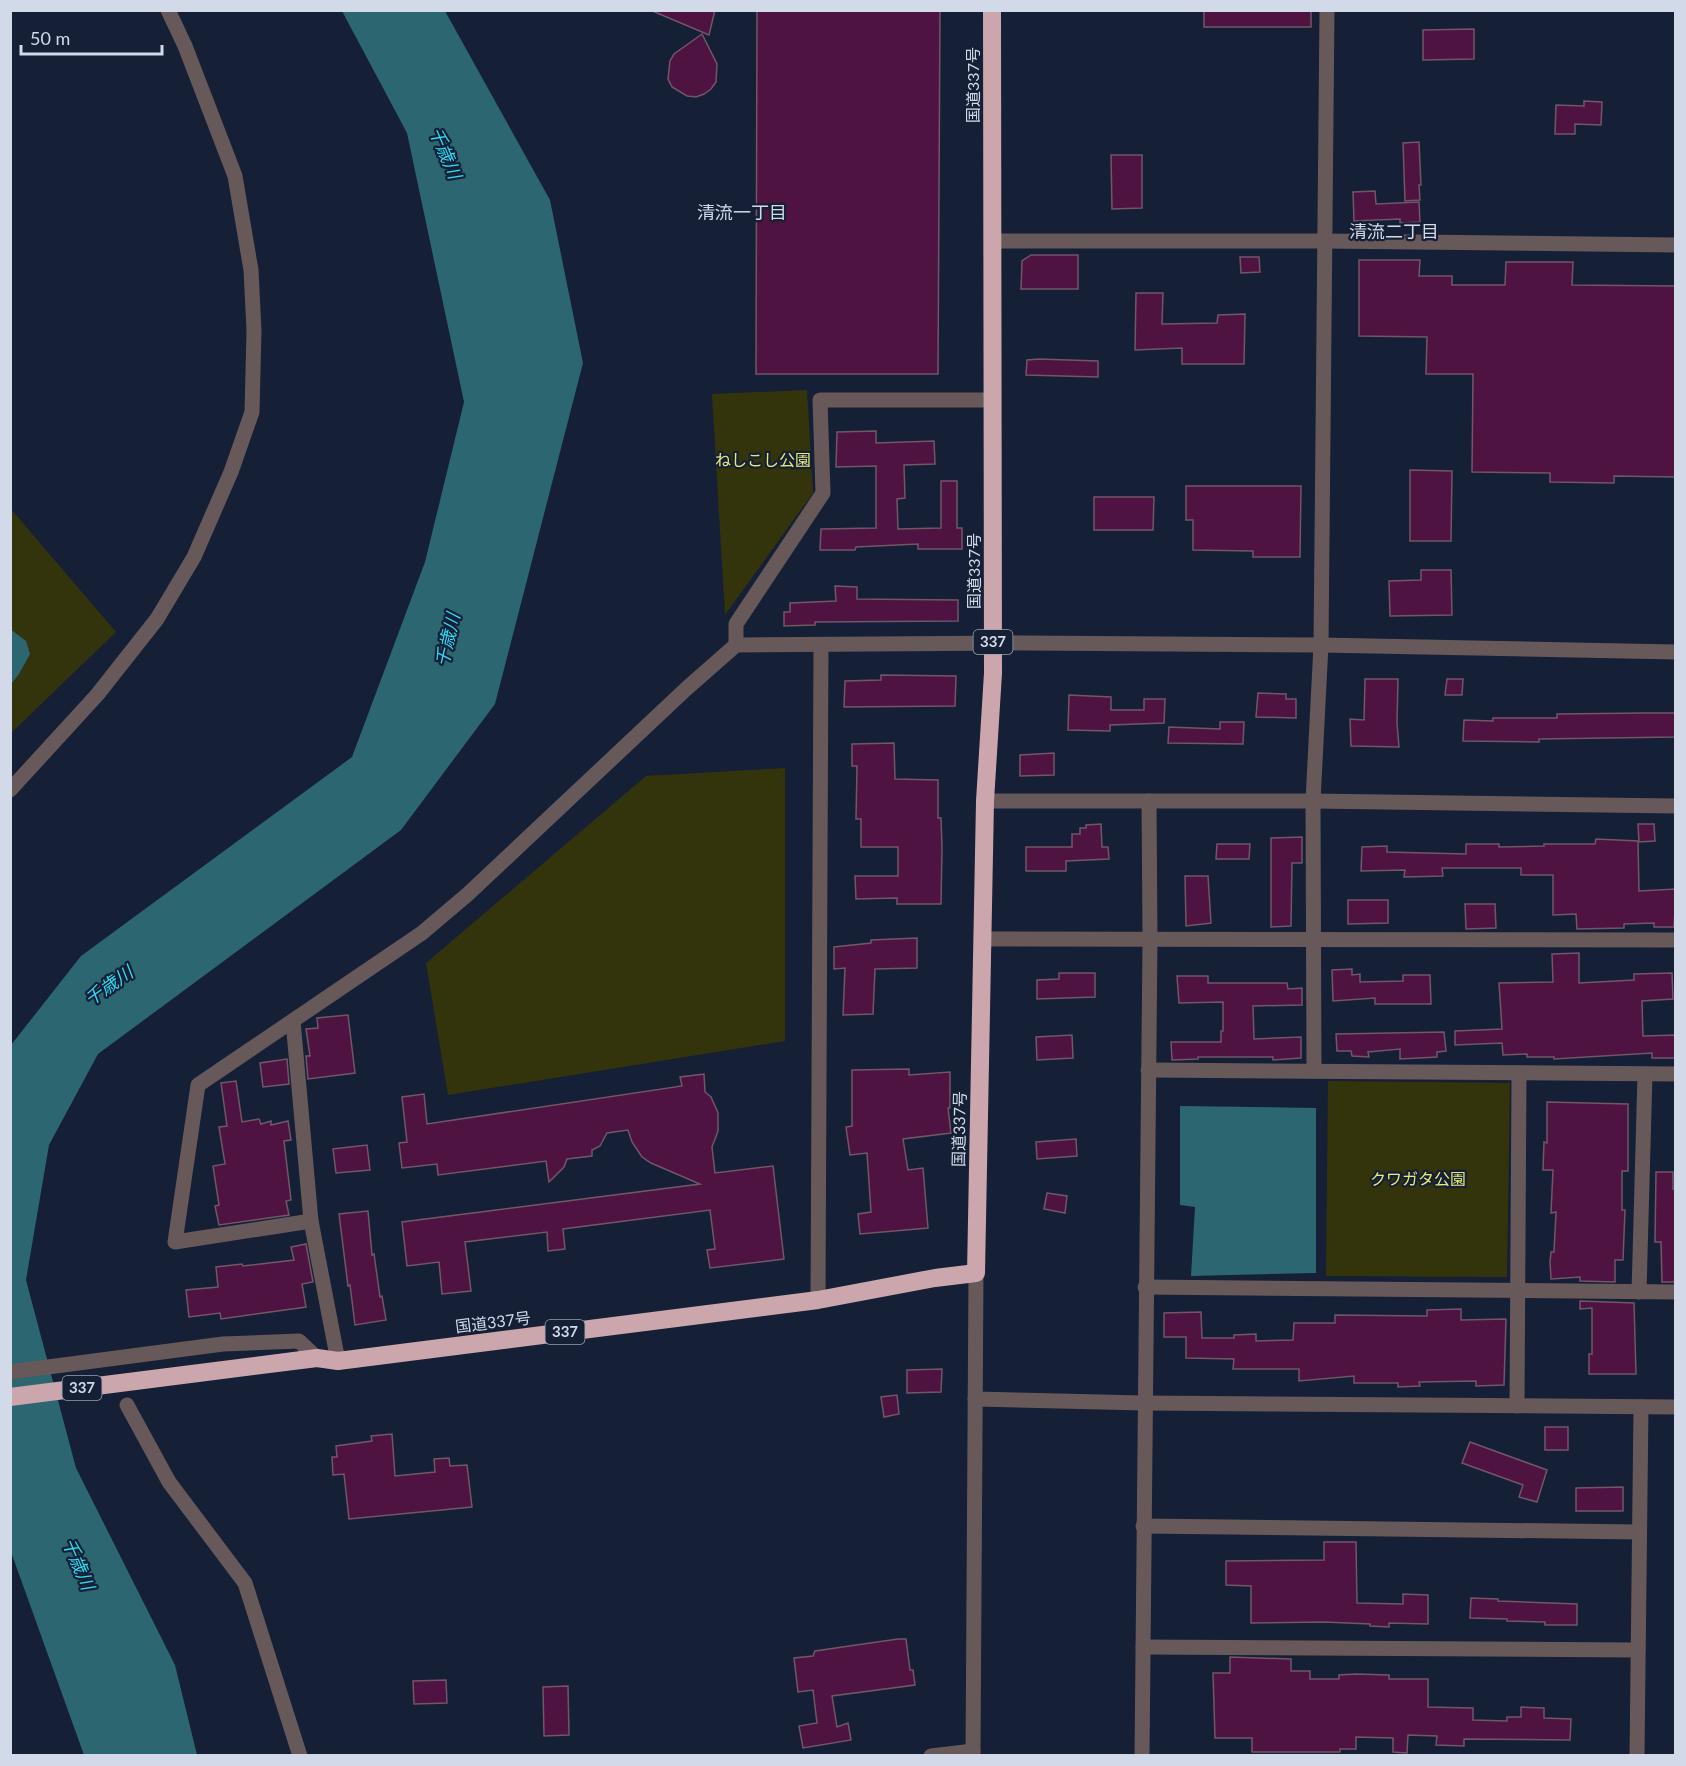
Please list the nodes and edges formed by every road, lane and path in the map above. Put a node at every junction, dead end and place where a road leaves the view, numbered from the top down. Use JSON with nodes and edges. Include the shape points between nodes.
{"nodes":[{"id":1,"x":168,"y":10,"type":"edge"},
{"id":2,"x":992,"y":10,"type":"edge"},
{"id":3,"x":1327,"y":10,"type":"edge"},
{"id":4,"x":993,"y":241,"type":"junction"},
{"id":5,"x":1325,"y":241,"type":"junction"},
{"id":6,"x":1676,"y":245,"type":"edge"},
{"id":7,"x":992,"y":400,"type":"junction"},
{"id":8,"x":993,"y":644,"type":"junction"},
{"id":9,"x":736,"y":645,"type":"junction"},
{"id":10,"x":821,"y":645,"type":"junction"},
{"id":11,"x":1322,"y":645,"type":"junction"},
{"id":12,"x":1676,"y":652,"type":"edge"},
{"id":13,"x":10,"y":790,"type":"edge"},
{"id":14,"x":985,"y":801,"type":"junction"},
{"id":15,"x":1149,"y":801,"type":"junction"},
{"id":16,"x":1313,"y":801,"type":"junction"},
{"id":17,"x":1676,"y":806,"type":"edge"},
{"id":18,"x":1314,"y":938,"type":"junction"},
{"id":19,"x":982,"y":939,"type":"junction"},
{"id":20,"x":1150,"y":939,"type":"junction"},
{"id":21,"x":1676,"y":940,"type":"edge"},
{"id":22,"x":293,"y":1021,"type":"junction"},
{"id":23,"x":1148,"y":1070,"type":"junction"},
{"id":24,"x":1314,"y":1070,"type":"junction"},
{"id":25,"x":1519,"y":1072,"type":"junction"},
{"id":26,"x":1645,"y":1074,"type":"junction"},
{"id":27,"x":1676,"y":1074,"type":"edge"},
{"id":28,"x":311,"y":1221,"type":"junction"},
{"id":29,"x":976,"y":1273,"type":"junction"},
{"id":30,"x":1145,"y":1287,"type":"junction"},
{"id":31,"x":1517,"y":1291,"type":"junction"},
{"id":32,"x":1640,"y":1292,"type":"junction"},
{"id":33,"x":1676,"y":1292,"type":"edge"},
{"id":34,"x":818,"y":1300,"type":"junction"},
{"id":35,"x":317,"y":1358,"type":"junction"},
{"id":36,"x":338,"y":1361,"type":"junction"},
{"id":37,"x":10,"y":1372,"type":"edge"},
{"id":38,"x":10,"y":1397,"type":"edge"},
{"id":39,"x":975,"y":1399,"type":"junction"},
{"id":40,"x":1144,"y":1403,"type":"junction"},
{"id":41,"x":127,"y":1405,"type":"dead end"},
{"id":42,"x":1517,"y":1406,"type":"junction"},
{"id":43,"x":1641,"y":1407,"type":"junction"},
{"id":44,"x":1676,"y":1407,"type":"edge"},
{"id":45,"x":1143,"y":1526,"type":"junction"},
{"id":46,"x":1639,"y":1532,"type":"junction"},
{"id":47,"x":1143,"y":1647,"type":"junction"},
{"id":48,"x":1638,"y":1650,"type":"junction"},
{"id":49,"x":973,"y":1754,"type":"edge"},
{"id":50,"x":300,"y":1755,"type":"edge"},
{"id":51,"x":931,"y":1755,"type":"edge"},
{"id":52,"x":1142,"y":1755,"type":"edge"},
{"id":53,"x":1637,"y":1755,"type":"edge"}],
"edges":[{"from":1,"to":13,"type":"street","via":[[235,176],[251,270],[252,412],[194,557],[158,619],[97,695]]},
{"from":2,"to":4,"type":"highway","name":"国道337号","number":"337"},
{"from":3,"to":5,"type":"street"},
{"from":4,"to":5,"type":"street"},
{"from":4,"to":7,"type":"highway","name":"国道337号","number":"337"},
{"from":5,"to":6,"type":"street"},
{"from":5,"to":11,"type":"street"},
{"from":7,"to":8,"type":"highway","name":"国道337号","number":"337"},
{"from":7,"to":9,"type":"street","via":[[819,400],[823,494],[736,624]]},
{"from":8,"to":10,"type":"street"},
{"from":8,"to":11,"type":"street"},
{"from":8,"to":14,"type":"highway","name":"国道337号","number":"337"},
{"from":9,"to":10,"type":"street"},
{"from":9,"to":22,"type":"street","via":[[468,894],[422,933]]},
{"from":10,"to":34,"type":"street"},
{"from":11,"to":12,"type":"street"},
{"from":11,"to":16,"type":"street"},
{"from":14,"to":15,"type":"street"},
{"from":14,"to":19,"type":"highway","name":"国道337号","number":"337"},
{"from":15,"to":16,"type":"street"},
{"from":15,"to":20,"type":"street"},
{"from":16,"to":17,"type":"street"},
{"from":16,"to":18,"type":"street"},
{"from":18,"to":20,"type":"street"},
{"from":18,"to":21,"type":"street"},
{"from":18,"to":24,"type":"street"},
{"from":19,"to":20,"type":"street"},
{"from":19,"to":29,"type":"highway","name":"国道337号","number":"337"},
{"from":20,"to":23,"type":"street"},
{"from":22,"to":28,"type":"street"},
{"from":22,"to":28,"type":"street","via":[[198,1085],[175,1242]]},
{"from":23,"to":24,"type":"street"},
{"from":23,"to":30,"type":"street"},
{"from":24,"to":25,"type":"street"},
{"from":25,"to":26,"type":"street"},
{"from":25,"to":31,"type":"street"},
{"from":26,"to":27,"type":"street"},
{"from":26,"to":32,"type":"street"},
{"from":28,"to":36,"type":"street"},
{"from":29,"to":34,"type":"highway","name":"国道337号","number":"337"},
{"from":29,"to":39,"type":"street"},
{"from":30,"to":31,"type":"street"},
{"from":30,"to":40,"type":"street"},
{"from":31,"to":32,"type":"street"},
{"from":31,"to":42,"type":"street"},
{"from":32,"to":33,"type":"street"},
{"from":34,"to":36,"type":"highway","name":"国道337号","number":"337"},
{"from":35,"to":36,"type":"highway","name":"国道337号","number":"337"},
{"from":35,"to":37,"type":"street","via":[[299,1341],[223,1344]]},
{"from":35,"to":38,"type":"highway","name":"国道337号","number":"337"},
{"from":39,"to":40,"type":"street"},
{"from":39,"to":49,"type":"street"},
{"from":40,"to":42,"type":"street"},
{"from":40,"to":45,"type":"street"},
{"from":41,"to":50,"type":"street","via":[[169,1482],[245,1583]]},
{"from":42,"to":43,"type":"street"},
{"from":43,"to":44,"type":"street"},
{"from":43,"to":46,"type":"street"},
{"from":45,"to":46,"type":"street"},
{"from":45,"to":47,"type":"street"},
{"from":46,"to":48,"type":"street"},
{"from":47,"to":48,"type":"street"},
{"from":47,"to":52,"type":"street"},
{"from":48,"to":53,"type":"street"},
{"from":49,"to":51,"type":"street"}]}
